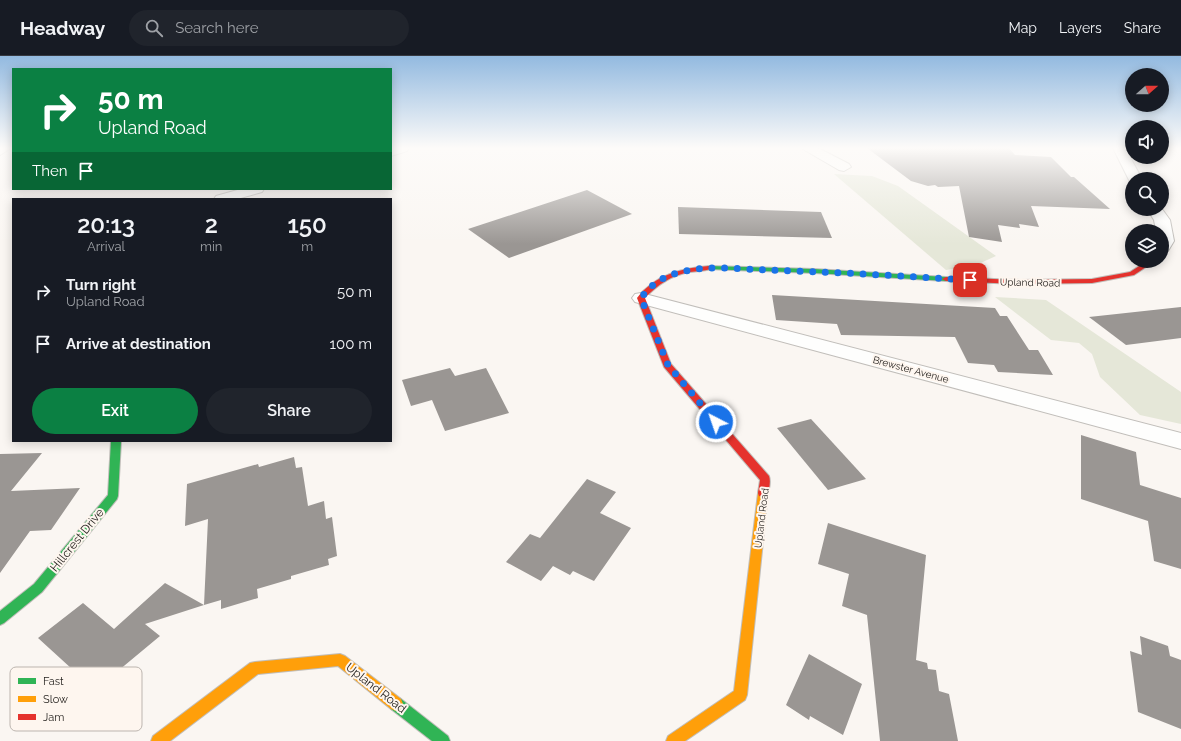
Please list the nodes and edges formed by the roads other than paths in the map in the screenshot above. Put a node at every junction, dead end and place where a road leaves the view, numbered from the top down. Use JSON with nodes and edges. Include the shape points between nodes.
{"nodes":[{"id":1,"x":253,"y":190,"type":"edge"},
{"id":2,"x":225,"y":198,"type":"edge"},
{"id":3,"x":1146,"y":268,"type":"edge"},
{"id":4,"x":641,"y":298,"type":"junction"},
{"id":5,"x":1181,"y":441,"type":"edge"},
{"id":6,"x":116,"y":442,"type":"edge"},
{"id":7,"x":0,"y":619,"type":"edge"},
{"id":8,"x":158,"y":741,"type":"edge"},
{"id":9,"x":443,"y":741,"type":"edge"},
{"id":10,"x":673,"y":741,"type":"edge"}],
"edges":[{"from":1,"to":2,"type":"street"},
{"from":3,"to":4,"type":"street","name":"Upland Road","via":[[1122,277],[1081,282],[1017,283],[811,271],[703,268],[664,277],[648,288]]},
{"from":4,"to":5,"type":"street","name":"Brewster Avenue"},
{"from":4,"to":10,"type":"street","name":"Upland Road","via":[[668,365],[765,479],[740,695]]},
{"from":6,"to":7,"type":"street","name":"Hillcrest Drive","via":[[113,496],[38,588]]},
{"from":8,"to":9,"type":"street","name":"Upland Road","via":[[255,668],[340,660]]}]}
